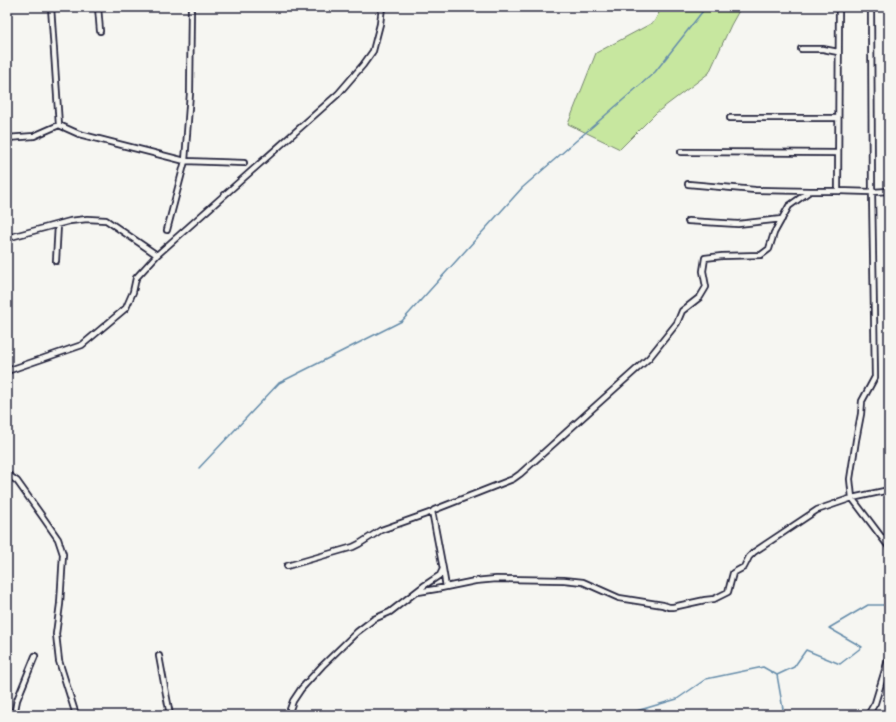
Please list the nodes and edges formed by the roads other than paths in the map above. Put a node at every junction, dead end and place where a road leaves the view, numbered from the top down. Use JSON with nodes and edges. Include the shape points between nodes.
{"nodes":[{"id":1,"x":51,"y":7,"type":"edge"},
{"id":2,"x":98,"y":7,"type":"edge"},
{"id":3,"x":191,"y":7,"type":"edge"},
{"id":4,"x":382,"y":7,"type":"edge"},
{"id":5,"x":839,"y":7,"type":"edge"},
{"id":6,"x":871,"y":7,"type":"edge"},
{"id":7,"x":100,"y":31,"type":"dead end"},
{"id":8,"x":801,"y":49,"type":"dead end"},
{"id":9,"x":838,"y":52,"type":"junction"},
{"id":10,"x":730,"y":118,"type":"dead end"},
{"id":11,"x":838,"y":118,"type":"junction"},
{"id":12,"x":59,"y":125,"type":"junction"},
{"id":13,"x":7,"y":138,"type":"edge"},
{"id":14,"x":681,"y":152,"type":"dead end"},
{"id":15,"x":838,"y":153,"type":"junction"},
{"id":16,"x":185,"y":161,"type":"junction"},
{"id":17,"x":244,"y":163,"type":"dead end"},
{"id":18,"x":688,"y":184,"type":"dead end"},
{"id":19,"x":810,"y":191,"type":"junction"},
{"id":20,"x":838,"y":191,"type":"junction"},
{"id":21,"x":889,"y":191,"type":"edge"},
{"id":22,"x":872,"y":192,"type":"junction"},
{"id":23,"x":782,"y":220,"type":"junction"},
{"id":24,"x":688,"y":221,"type":"dead end"},
{"id":25,"x":58,"y":225,"type":"junction"},
{"id":26,"x":167,"y":230,"type":"dead end"},
{"id":27,"x":7,"y":238,"type":"edge"},
{"id":28,"x":157,"y":256,"type":"junction"},
{"id":29,"x":56,"y":261,"type":"dead end"},
{"id":30,"x":7,"y":371,"type":"edge"},
{"id":31,"x":7,"y":474,"type":"edge"},
{"id":32,"x":889,"y":490,"type":"edge"},
{"id":33,"x":852,"y":498,"type":"junction"},
{"id":34,"x":432,"y":512,"type":"junction"},
{"id":35,"x":889,"y":547,"type":"edge"},
{"id":36,"x":287,"y":566,"type":"dead end"},
{"id":37,"x":443,"y":569,"type":"junction"},
{"id":38,"x":446,"y":587,"type":"junction"},
{"id":39,"x":416,"y":592,"type":"junction"},
{"id":40,"x":35,"y":656,"type":"dead end"},
{"id":41,"x":159,"y":656,"type":"dead end"},
{"id":42,"x":889,"y":657,"type":"edge"},
{"id":43,"x":889,"y":713,"type":"edge"},
{"id":44,"x":14,"y":715,"type":"edge"},
{"id":45,"x":76,"y":715,"type":"edge"},
{"id":46,"x":170,"y":715,"type":"edge"},
{"id":47,"x":288,"y":715,"type":"edge"},
{"id":48,"x":868,"y":715,"type":"edge"},
{"id":49,"x":879,"y":715,"type":"edge"}],
"edges":[{"from":1,"to":12,"type":"street"},
{"from":2,"to":7,"type":"street"},
{"from":3,"to":16,"type":"street","via":[[190,93]]},
{"from":4,"to":28,"type":"street","via":[[373,51],[338,94]]},
{"from":5,"to":9,"type":"street"},
{"from":6,"to":22,"type":"street"},
{"from":8,"to":9,"type":"street"},
{"from":9,"to":11,"type":"street"},
{"from":10,"to":11,"type":"street"},
{"from":11,"to":15,"type":"street"},
{"from":12,"to":13,"type":"street","via":[[34,136]]},
{"from":12,"to":16,"type":"street","via":[[79,134]]},
{"from":14,"to":15,"type":"street"},
{"from":15,"to":20,"type":"street"},
{"from":16,"to":17,"type":"street"},
{"from":16,"to":26,"type":"street"},
{"from":18,"to":19,"type":"street","via":[[756,190]]},
{"from":19,"to":20,"type":"street"},
{"from":19,"to":23,"type":"street","via":[[789,206]]},
{"from":20,"to":22,"type":"street"},
{"from":21,"to":22,"type":"street"},
{"from":22,"to":33,"type":"street","via":[[875,377],[862,402],[850,479]]},
{"from":23,"to":24,"type":"street","via":[[738,224]]},
{"from":23,"to":34,"type":"street","via":[[769,248],[761,255],[705,258],[703,271],[706,287],[700,297],[682,311],[677,323],[649,358],[520,474]]},
{"from":25,"to":27,"type":"street"},
{"from":25,"to":28,"type":"street","via":[[87,219],[106,220]]},
{"from":25,"to":29,"type":"street"},
{"from":28,"to":30,"type":"street","via":[[136,278],[126,308],[82,345]]},
{"from":31,"to":45,"type":"street","via":[[17,481],[42,516],[58,539],[63,554],[56,634],[59,661]]},
{"from":32,"to":33,"type":"street"},
{"from":33,"to":35,"type":"street"},
{"from":33,"to":38,"type":"street","via":[[817,510],[754,552],[744,567],[733,574],[728,592],[714,599],[670,607],[619,598],[583,582],[564,580],[496,579]]},
{"from":34,"to":36,"type":"street","via":[[381,530],[353,547]]},
{"from":34,"to":37,"type":"street"},
{"from":37,"to":38,"type":"street"},
{"from":37,"to":39,"type":"street","via":[[440,575]]},
{"from":38,"to":39,"type":"street"},
{"from":39,"to":47,"type":"street","via":[[357,632],[301,689]]},
{"from":40,"to":44,"type":"street","via":[[17,700]]},
{"from":41,"to":46,"type":"street"},
{"from":42,"to":48,"type":"street"},
{"from":43,"to":49,"type":"street"}]}
